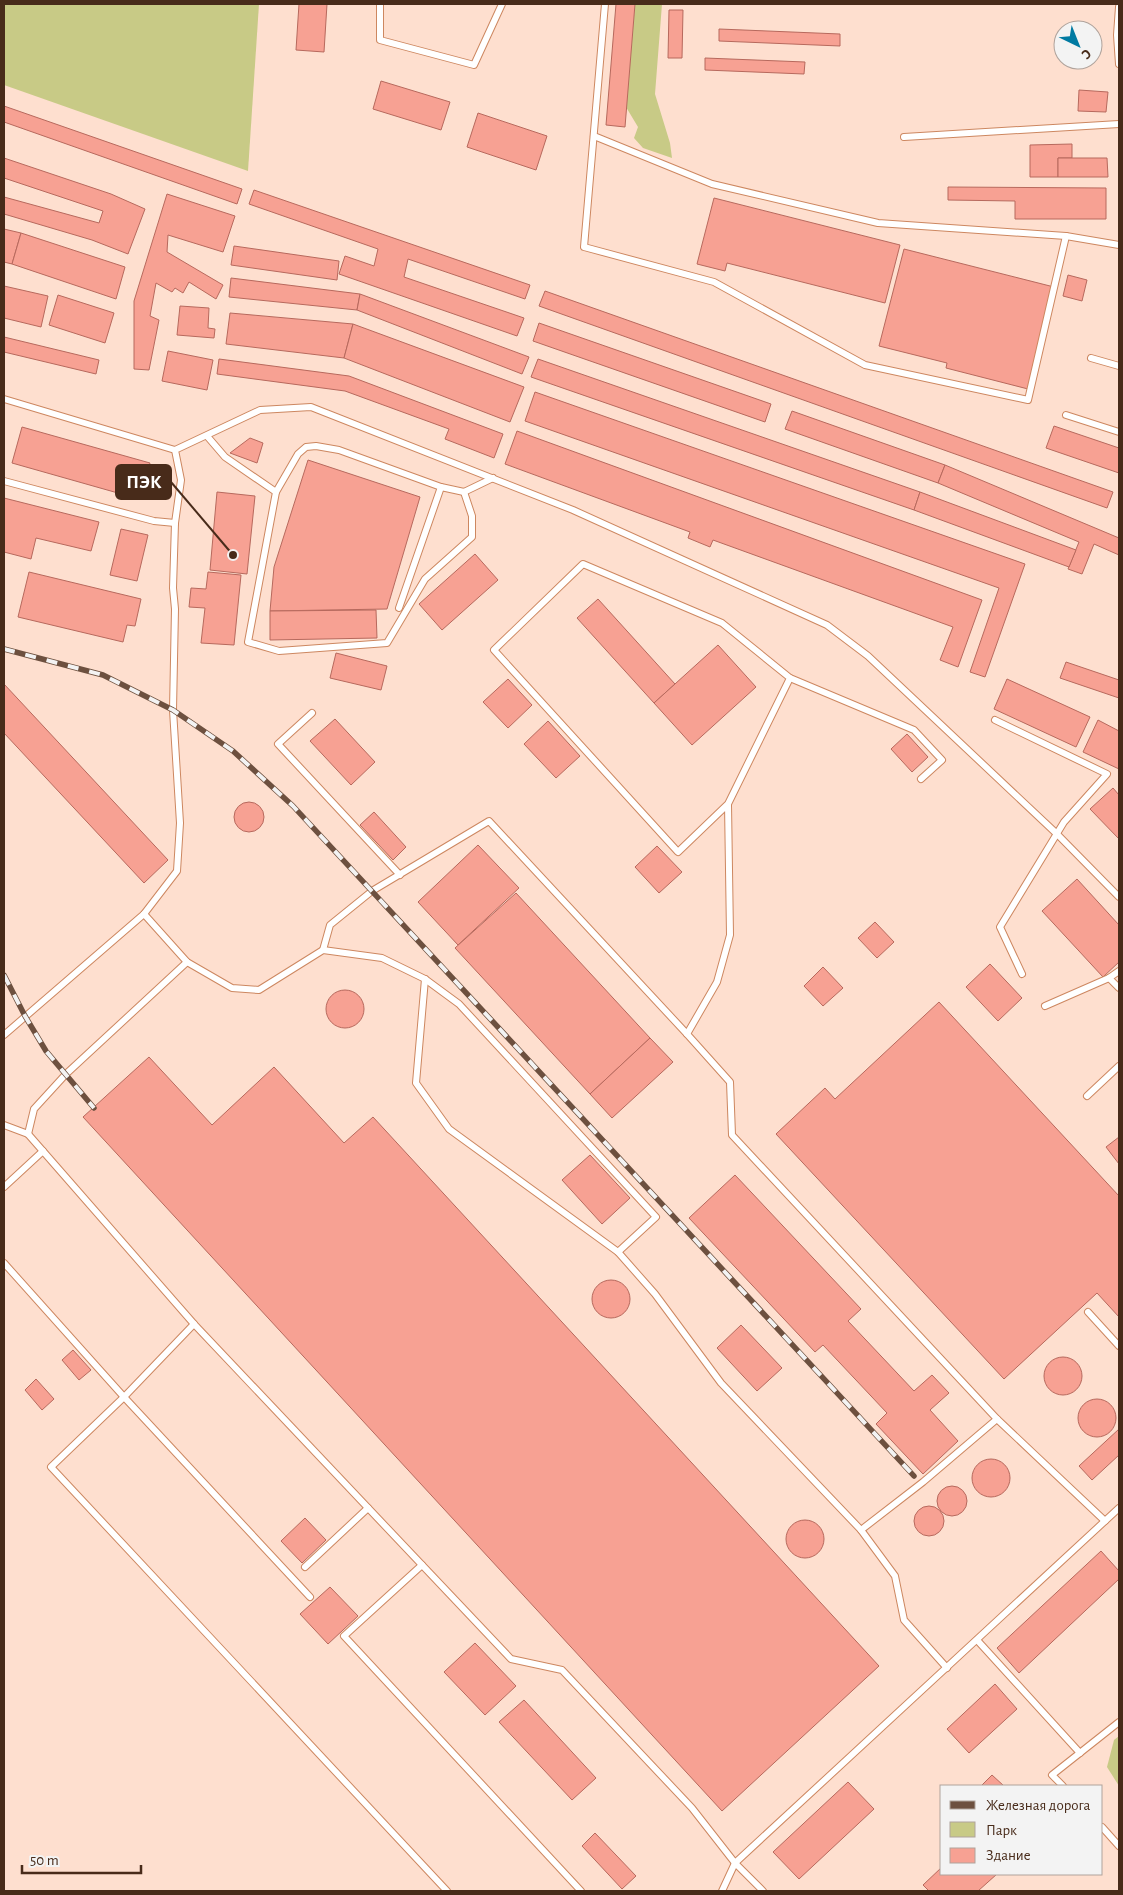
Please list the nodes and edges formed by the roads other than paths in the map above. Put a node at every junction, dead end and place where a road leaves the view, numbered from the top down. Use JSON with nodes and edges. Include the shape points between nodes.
{"nodes":[{"id":1,"x":380,"y":4,"type":"edge"},
{"id":2,"x":502,"y":4,"type":"edge"},
{"id":3,"x":605,"y":4,"type":"edge"},
{"id":4,"x":1119,"y":8,"type":"edge"},
{"id":5,"x":1119,"y":64,"type":"edge"},
{"id":6,"x":1119,"y":124,"type":"edge"},
{"id":7,"x":594,"y":136,"type":"junction"},
{"id":8,"x":904,"y":137,"type":"dead end"},
{"id":9,"x":1066,"y":236,"type":"junction"},
{"id":10,"x":1119,"y":245,"type":"edge"},
{"id":11,"x":1091,"y":358,"type":"dead end"},
{"id":12,"x":1119,"y":366,"type":"edge"},
{"id":13,"x":4,"y":399,"type":"edge"},
{"id":14,"x":1066,"y":415,"type":"dead end"},
{"id":15,"x":1119,"y":432,"type":"edge"},
{"id":16,"x":207,"y":436,"type":"junction"},
{"id":17,"x":175,"y":450,"type":"junction"},
{"id":18,"x":493,"y":478,"type":"junction"},
{"id":19,"x":4,"y":481,"type":"edge"},
{"id":20,"x":441,"y":487,"type":"junction"},
{"id":21,"x":276,"y":492,"type":"junction"},
{"id":22,"x":464,"y":492,"type":"junction"},
{"id":23,"x":175,"y":523,"type":"junction"},
{"id":24,"x":400,"y":608,"type":"dead end"},
{"id":25,"x":790,"y":678,"type":"junction"},
{"id":26,"x":312,"y":713,"type":"dead end"},
{"id":27,"x":994,"y":720,"type":"dead end"},
{"id":28,"x":921,"y":779,"type":"dead end"},
{"id":29,"x":728,"y":804,"type":"junction"},
{"id":30,"x":1057,"y":834,"type":"junction"},
{"id":31,"x":400,"y":875,"type":"junction"},
{"id":32,"x":1119,"y":897,"type":"edge"},
{"id":33,"x":144,"y":914,"type":"junction"},
{"id":34,"x":323,"y":950,"type":"junction"},
{"id":35,"x":187,"y":962,"type":"junction"},
{"id":36,"x":1119,"y":971,"type":"edge"},
{"id":37,"x":1022,"y":974,"type":"dead end"},
{"id":38,"x":1109,"y":978,"type":"junction"},
{"id":39,"x":425,"y":979,"type":"junction"},
{"id":40,"x":1119,"y":988,"type":"edge"},
{"id":41,"x":1045,"y":1006,"type":"dead end"},
{"id":42,"x":687,"y":1034,"type":"junction"},
{"id":43,"x":4,"y":1035,"type":"edge"},
{"id":44,"x":1119,"y":1066,"type":"edge"},
{"id":45,"x":1088,"y":1096,"type":"dead end"},
{"id":46,"x":4,"y":1125,"type":"edge"},
{"id":47,"x":28,"y":1134,"type":"junction"},
{"id":48,"x":43,"y":1151,"type":"junction"},
{"id":49,"x":4,"y":1187,"type":"edge"},
{"id":50,"x":618,"y":1252,"type":"junction"},
{"id":51,"x":4,"y":1263,"type":"edge"},
{"id":52,"x":1088,"y":1312,"type":"dead end"},
{"id":53,"x":194,"y":1324,"type":"junction"},
{"id":54,"x":1119,"y":1346,"type":"edge"},
{"id":55,"x":124,"y":1398,"type":"junction"},
{"id":56,"x":998,"y":1420,"type":"junction"},
{"id":57,"x":368,"y":1508,"type":"junction"},
{"id":58,"x":1119,"y":1508,"type":"edge"},
{"id":59,"x":1105,"y":1521,"type":"junction"},
{"id":60,"x":861,"y":1530,"type":"junction"},
{"id":61,"x":422,"y":1565,"type":"junction"},
{"id":62,"x":305,"y":1566,"type":"dead end"},
{"id":63,"x":310,"y":1598,"type":"dead end"},
{"id":64,"x":977,"y":1640,"type":"junction"},
{"id":65,"x":947,"y":1668,"type":"junction"},
{"id":66,"x":1119,"y":1722,"type":"edge"},
{"id":67,"x":1080,"y":1753,"type":"junction"},
{"id":68,"x":1062,"y":1785,"type":"edge"},
{"id":69,"x":1103,"y":1828,"type":"edge"},
{"id":70,"x":1119,"y":1846,"type":"edge"},
{"id":71,"x":735,"y":1863,"type":"junction"},
{"id":72,"x":447,"y":1891,"type":"edge"},
{"id":73,"x":581,"y":1891,"type":"edge"},
{"id":74,"x":722,"y":1891,"type":"edge"},
{"id":75,"x":763,"y":1891,"type":"edge"}],
"edges":[{"from":1,"to":2,"type":"lane","via":[[380,40],[474,65]]},
{"from":3,"to":7,"type":"lane"},
{"from":4,"to":5,"type":"lane"},
{"from":6,"to":8,"type":"lane"},
{"from":7,"to":9,"type":"lane","via":[[712,184],[878,223]]},
{"from":7,"to":9,"type":"lane","via":[[584,247],[714,282],[865,365],[1028,400]]},
{"from":9,"to":10,"type":"lane"},
{"from":11,"to":12,"type":"lane"},
{"from":13,"to":17,"type":"lane"},
{"from":14,"to":15,"type":"lane"},
{"from":16,"to":17,"type":"lane"},
{"from":16,"to":18,"type":"lane","via":[[260,410],[312,407]]},
{"from":16,"to":21,"type":"lane","via":[[226,457]]},
{"from":17,"to":23,"type":"lane","via":[[181,480]]},
{"from":18,"to":22,"type":"lane"},
{"from":18,"to":30,"type":"lane","via":[[582,514],[827,625],[868,656]]},
{"from":19,"to":23,"type":"lane","via":[[154,521]]},
{"from":20,"to":21,"type":"lane","via":[[339,450],[316,446],[306,447],[298,454]]},
{"from":20,"to":22,"type":"lane"},
{"from":20,"to":24,"type":"lane"},
{"from":21,"to":22,"type":"lane","via":[[248,642],[279,651],[387,643],[425,579],[472,537],[472,516]]},
{"from":23,"to":33,"type":"lane","via":[[173,710],[180,823],[177,871]]},
{"from":25,"to":28,"type":"lane","via":[[914,730],[942,760]]},
{"from":25,"to":29,"type":"lane"},
{"from":25,"to":29,"type":"lane","via":[[722,623],[583,564],[494,650],[678,852]]},
{"from":26,"to":31,"type":"lane","via":[[278,744]]},
{"from":27,"to":30,"type":"lane","via":[[1107,774]]},
{"from":29,"to":42,"type":"lane","via":[[730,935],[717,982]]},
{"from":30,"to":32,"type":"lane"},
{"from":30,"to":37,"type":"lane","via":[[1000,927]]},
{"from":31,"to":34,"type":"lane","via":[[372,891],[330,925]]},
{"from":31,"to":42,"type":"lane","via":[[489,821]]},
{"from":33,"to":35,"type":"lane"},
{"from":33,"to":43,"type":"lane"},
{"from":34,"to":35,"type":"lane","via":[[259,990],[232,988]]},
{"from":34,"to":39,"type":"lane","via":[[382,958]]},
{"from":35,"to":47,"type":"lane","via":[[66,1074],[34,1109]]},
{"from":36,"to":38,"type":"lane"},
{"from":38,"to":40,"type":"lane"},
{"from":38,"to":41,"type":"lane"},
{"from":39,"to":50,"type":"lane","via":[[416,1083],[449,1129]]},
{"from":39,"to":50,"type":"lane","via":[[459,1004],[656,1217]]},
{"from":42,"to":56,"type":"lane","via":[[730,1082],[732,1134]]},
{"from":44,"to":45,"type":"lane"},
{"from":46,"to":47,"type":"lane"},
{"from":47,"to":48,"type":"lane"},
{"from":48,"to":49,"type":"lane"},
{"from":48,"to":53,"type":"lane"},
{"from":50,"to":60,"type":"lane","via":[[655,1294],[721,1383]]},
{"from":51,"to":55,"type":"lane"},
{"from":52,"to":54,"type":"lane"},
{"from":53,"to":55,"type":"lane"},
{"from":53,"to":57,"type":"lane"},
{"from":55,"to":63,"type":"lane"},
{"from":55,"to":72,"type":"lane","via":[[51,1467]]},
{"from":56,"to":59,"type":"lane"},
{"from":56,"to":60,"type":"lane"},
{"from":57,"to":61,"type":"lane"},
{"from":57,"to":62,"type":"lane"},
{"from":58,"to":59,"type":"lane"},
{"from":59,"to":64,"type":"lane"},
{"from":60,"to":65,"type":"lane","via":[[895,1576],[904,1620]]},
{"from":61,"to":71,"type":"lane","via":[[511,1659],[562,1670],[692,1808]]},
{"from":61,"to":73,"type":"lane","via":[[344,1636]]},
{"from":64,"to":65,"type":"lane"},
{"from":64,"to":67,"type":"lane"},
{"from":65,"to":71,"type":"lane"},
{"from":66,"to":67,"type":"lane"},
{"from":67,"to":68,"type":"lane","via":[[1052,1775]]},
{"from":69,"to":70,"type":"lane"},
{"from":71,"to":74,"type":"lane"},
{"from":71,"to":75,"type":"lane"}]}
